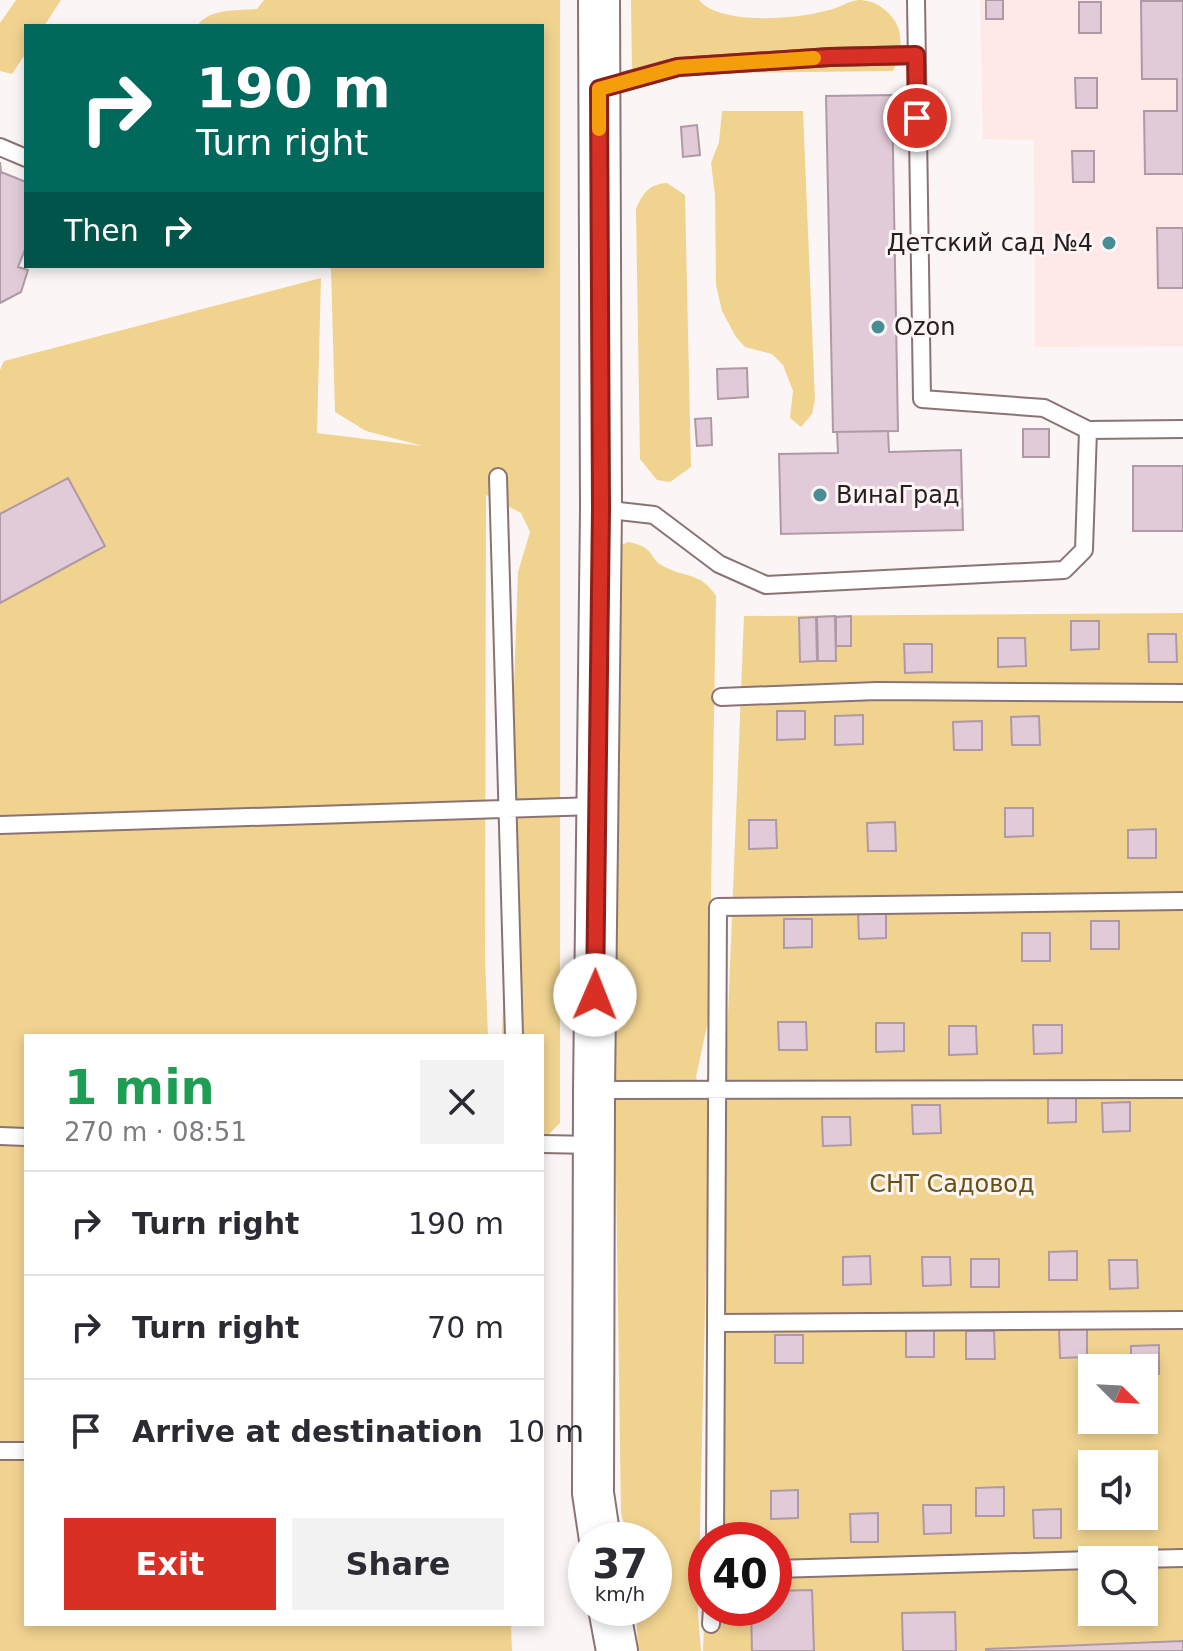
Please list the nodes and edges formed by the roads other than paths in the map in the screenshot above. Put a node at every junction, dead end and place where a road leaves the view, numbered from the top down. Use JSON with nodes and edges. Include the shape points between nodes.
{"nodes":[{"id":1,"x":599,"y":0,"type":"edge"},
{"id":2,"x":916,"y":0,"type":"edge"},
{"id":3,"x":916,"y":55,"type":"junction"},
{"id":4,"x":599,"y":89,"type":"junction"},
{"id":5,"x":0,"y":147,"type":"edge"},
{"id":6,"x":24,"y":157,"type":"edge"},
{"id":7,"x":1183,"y":429,"type":"edge"},
{"id":8,"x":1088,"y":430,"type":"junction"},
{"id":9,"x":498,"y":477,"type":"dead end"},
{"id":10,"x":601,"y":509,"type":"junction"},
{"id":11,"x":1183,"y":693,"type":"edge"},
{"id":12,"x":721,"y":697,"type":"dead end"},
{"id":13,"x":598,"y":806,"type":"junction"},
{"id":14,"x":507,"y":809,"type":"junction"},
{"id":15,"x":0,"y":825,"type":"edge"},
{"id":16,"x":1183,"y":901,"type":"edge"},
{"id":17,"x":514,"y":1034,"type":"edge"},
{"id":18,"x":1183,"y":1089,"type":"edge"},
{"id":19,"x":594,"y":1090,"type":"junction"},
{"id":20,"x":718,"y":1092,"type":"junction"},
{"id":21,"x":0,"y":1136,"type":"edge"},
{"id":22,"x":24,"y":1137,"type":"edge"},
{"id":23,"x":544,"y":1144,"type":"edge"},
{"id":24,"x":594,"y":1145,"type":"junction"},
{"id":25,"x":1183,"y":1320,"type":"edge"},
{"id":26,"x":717,"y":1323,"type":"junction"},
{"id":27,"x":0,"y":1451,"type":"edge"},
{"id":28,"x":24,"y":1451,"type":"edge"},
{"id":29,"x":597,"y":1522,"type":"edge"},
{"id":30,"x":715,"y":1522,"type":"edge"},
{"id":31,"x":1183,"y":1558,"type":"edge"},
{"id":32,"x":1158,"y":1559,"type":"edge"},
{"id":33,"x":1078,"y":1560,"type":"edge"},
{"id":34,"x":792,"y":1568,"type":"edge"},
{"id":35,"x":612,"y":1626,"type":"edge"},
{"id":36,"x":617,"y":1651,"type":"edge"}],
"edges":[{"from":1,"to":4,"type":"street"},
{"from":2,"to":3,"type":"lane"},
{"from":3,"to":4,"type":"lane","via":[[678,67]]},
{"from":3,"to":8,"type":"lane","via":[[922,399],[1044,408]]},
{"from":4,"to":10,"type":"street"},
{"from":5,"to":6,"type":"lane"},
{"from":7,"to":8,"type":"lane"},
{"from":8,"to":10,"type":"lane","via":[[1084,550],[1064,570],[766,585],[719,564],[654,515]]},
{"from":9,"to":14,"type":"lane"},
{"from":10,"to":13,"type":"street"},
{"from":11,"to":12,"type":"lane","via":[[877,691]]},
{"from":13,"to":14,"type":"lane"},
{"from":13,"to":19,"type":"street"},
{"from":14,"to":15,"type":"lane"},
{"from":14,"to":17,"type":"lane"},
{"from":16,"to":20,"type":"lane","via":[[718,907]]},
{"from":18,"to":20,"type":"lane"},
{"from":19,"to":20,"type":"lane"},
{"from":19,"to":24,"type":"street"},
{"from":20,"to":26,"type":"lane"},
{"from":21,"to":22,"type":"lane"},
{"from":23,"to":24,"type":"lane"},
{"from":24,"to":29,"type":"street","via":[[593,1493]]},
{"from":25,"to":26,"type":"lane"},
{"from":26,"to":30,"type":"lane"},
{"from":27,"to":28,"type":"lane"},
{"from":31,"to":32,"type":"lane"},
{"from":33,"to":34,"type":"lane"},
{"from":35,"to":36,"type":"street"}]}
